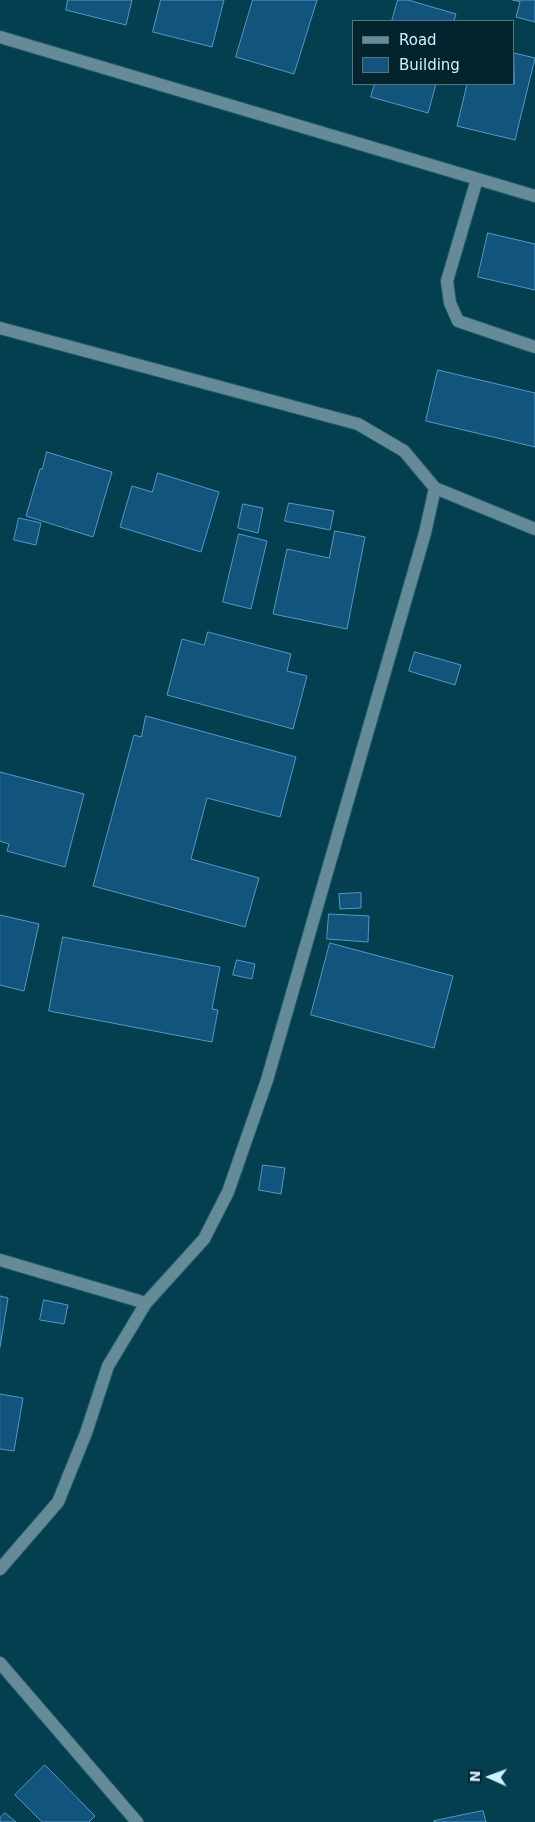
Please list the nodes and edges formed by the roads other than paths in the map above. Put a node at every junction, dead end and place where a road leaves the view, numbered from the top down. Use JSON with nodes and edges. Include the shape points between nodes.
{"nodes":[{"id":1,"x":0,"y":37,"type":"edge"},
{"id":2,"x":477,"y":179,"type":"junction"},
{"id":3,"x":535,"y":196,"type":"edge"},
{"id":4,"x":0,"y":328,"type":"edge"},
{"id":5,"x":535,"y":347,"type":"edge"},
{"id":6,"x":435,"y":488,"type":"junction"},
{"id":7,"x":535,"y":529,"type":"edge"},
{"id":8,"x":0,"y":1260,"type":"edge"},
{"id":9,"x":146,"y":1303,"type":"junction"},
{"id":10,"x":0,"y":1569,"type":"edge"},
{"id":11,"x":0,"y":1663,"type":"edge"},
{"id":12,"x":137,"y":1822,"type":"edge"}],
"edges":[{"from":1,"to":2,"type":"street"},
{"from":2,"to":3,"type":"street"},
{"from":2,"to":5,"type":"street","via":[[447,281],[450,303],[458,321]]},
{"from":4,"to":6,"type":"street","via":[[358,424],[404,451]]},
{"from":6,"to":7,"type":"street"},
{"from":6,"to":9,"type":"street","via":[[425,533],[267,1080],[228,1192],[204,1239]]},
{"from":8,"to":9,"type":"street"},
{"from":9,"to":10,"type":"street","via":[[108,1366],[58,1502]]},
{"from":11,"to":12,"type":"street"}]}
